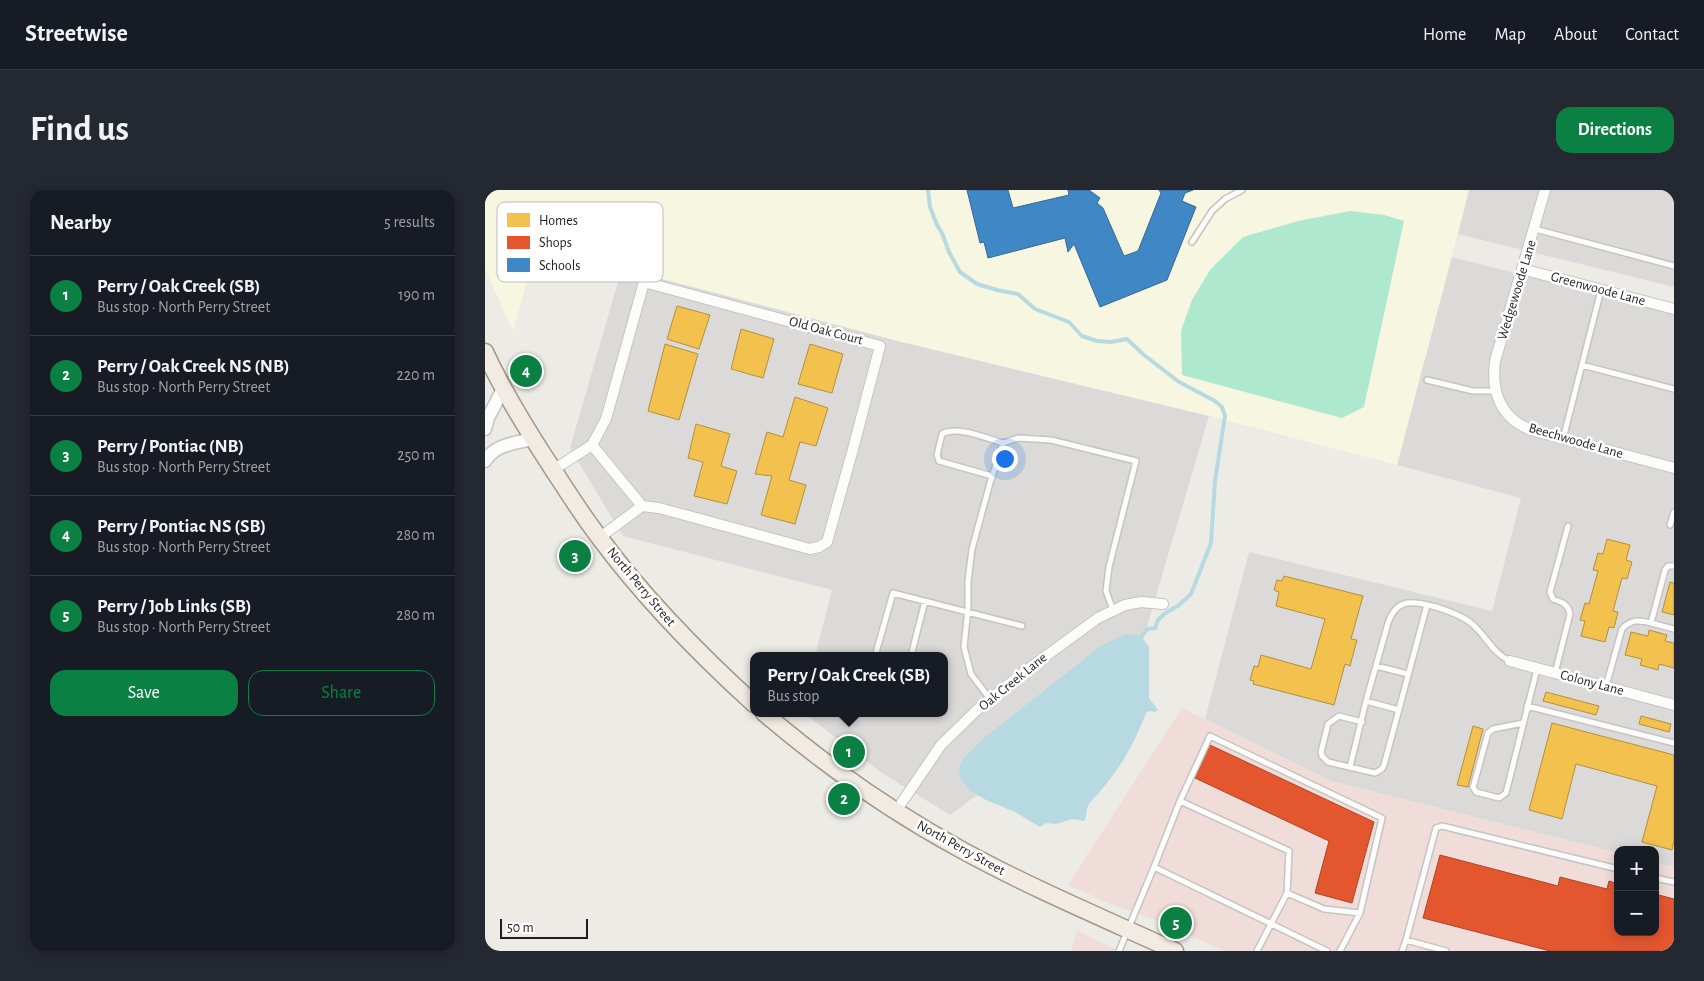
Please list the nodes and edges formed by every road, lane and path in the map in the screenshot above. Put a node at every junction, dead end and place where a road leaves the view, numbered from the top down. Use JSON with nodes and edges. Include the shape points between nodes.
{"nodes":[{"id":1,"x":1242,"y":190,"type":"edge"},
{"id":2,"x":1545,"y":190,"type":"edge"},
{"id":3,"x":1535,"y":229,"type":"junction"},
{"id":4,"x":1192,"y":242,"type":"dead end"},
{"id":5,"x":1674,"y":266,"type":"edge"},
{"id":6,"x":1522,"y":269,"type":"junction"},
{"id":7,"x":1601,"y":290,"type":"junction"},
{"id":8,"x":1674,"y":310,"type":"edge"},
{"id":9,"x":485,"y":352,"type":"edge"},
{"id":10,"x":1582,"y":365,"type":"junction"},
{"id":11,"x":1427,"y":380,"type":"dead end"},
{"id":12,"x":503,"y":389,"type":"junction"},
{"id":13,"x":1674,"y":389,"type":"edge"},
{"id":14,"x":1495,"y":390,"type":"junction"},
{"id":15,"x":485,"y":429,"type":"edge"},
{"id":16,"x":533,"y":439,"type":"junction"},
{"id":17,"x":1563,"y":439,"type":"junction"},
{"id":18,"x":1003,"y":443,"type":"junction"},
{"id":19,"x":592,"y":445,"type":"junction"},
{"id":20,"x":485,"y":461,"type":"edge"},
{"id":21,"x":1674,"y":468,"type":"edge"},
{"id":22,"x":553,"y":470,"type":"junction"},
{"id":23,"x":992,"y":476,"type":"junction"},
{"id":24,"x":642,"y":506,"type":"junction"},
{"id":25,"x":1674,"y":512,"type":"edge"},
{"id":26,"x":1670,"y":525,"type":"dead end"},
{"id":27,"x":1568,"y":526,"type":"dead end"},
{"id":28,"x":599,"y":538,"type":"junction"},
{"id":29,"x":1674,"y":566,"type":"edge"},
{"id":30,"x":925,"y":601,"type":"junction"},
{"id":31,"x":1163,"y":604,"type":"dead end"},
{"id":32,"x":1427,"y":605,"type":"junction"},
{"id":33,"x":968,"y":611,"type":"junction"},
{"id":34,"x":1113,"y":611,"type":"junction"},
{"id":35,"x":1651,"y":623,"type":"junction"},
{"id":36,"x":1022,"y":626,"type":"dead end"},
{"id":37,"x":1674,"y":629,"type":"edge"},
{"id":38,"x":876,"y":652,"type":"edge"},
{"id":39,"x":912,"y":652,"type":"edge"},
{"id":40,"x":1510,"y":661,"type":"joint"},
{"id":41,"x":1376,"y":666,"type":"junction"},
{"id":42,"x":1537,"y":669,"type":"junction"},
{"id":43,"x":1408,"y":674,"type":"junction"},
{"id":44,"x":1555,"y":674,"type":"junction"},
{"id":45,"x":1606,"y":687,"type":"junction"},
{"id":46,"x":750,"y":700,"type":"edge"},
{"id":47,"x":990,"y":700,"type":"junction"},
{"id":48,"x":1366,"y":701,"type":"junction"},
{"id":49,"x":1674,"y":705,"type":"edge"},
{"id":50,"x":1527,"y":706,"type":"junction"},
{"id":51,"x":1399,"y":710,"type":"junction"},
{"id":52,"x":769,"y":717,"type":"edge"},
{"id":53,"x":1362,"y":722,"type":"junction"},
{"id":54,"x":1523,"y":723,"type":"junction"},
{"id":55,"x":1674,"y":743,"type":"edge"},
{"id":56,"x":1350,"y":768,"type":"junction"},
{"id":57,"x":1180,"y":802,"type":"junction"},
{"id":58,"x":896,"y":811,"type":"junction"},
{"id":59,"x":1155,"y":867,"type":"junction"},
{"id":60,"x":1614,"y":868,"type":"edge"},
{"id":61,"x":1659,"y":879,"type":"edge"},
{"id":62,"x":1674,"y":882,"type":"edge"},
{"id":63,"x":1287,"y":893,"type":"junction"},
{"id":64,"x":1360,"y":913,"type":"junction"},
{"id":65,"x":1271,"y":924,"type":"junction"},
{"id":66,"x":1129,"y":930,"type":"junction"},
{"id":67,"x":1406,"y":940,"type":"junction"},
{"id":68,"x":1431,"y":949,"type":"edge"},
{"id":69,"x":1119,"y":951,"type":"edge"},
{"id":70,"x":1175,"y":951,"type":"edge"},
{"id":71,"x":1257,"y":951,"type":"edge"},
{"id":72,"x":1327,"y":951,"type":"edge"},
{"id":73,"x":1340,"y":951,"type":"edge"},
{"id":74,"x":1402,"y":951,"type":"edge"},
{"id":75,"x":1446,"y":951,"type":"edge"}],
"edges":[{"from":1,"to":4,"type":"lane","via":[[1212,211]]},
{"from":2,"to":3,"type":"street","name":"Wedgewoode Lane"},
{"from":3,"to":5,"type":"lane"},
{"from":3,"to":6,"type":"street","name":"Wedgewoode Lane"},
{"from":6,"to":7,"type":"street","name":"Greenwoode Lane"},
{"from":6,"to":14,"type":"street","name":"Wedgewoode Lane","via":[[1495,361]]},
{"from":7,"to":8,"type":"street","name":"Greenwoode Lane"},
{"from":7,"to":10,"type":"lane"},
{"from":9,"to":12,"type":"main road","name":"North Perry Street"},
{"from":10,"to":13,"type":"lane"},
{"from":10,"to":17,"type":"lane"},
{"from":11,"to":14,"type":"lane","via":[[1473,391]]},
{"from":12,"to":15,"type":"street"},
{"from":12,"to":16,"type":"main road","name":"North Perry Street"},
{"from":14,"to":17,"type":"street","name":"Beechwoode Lane","via":[[1506,412],[1517,423]]},
{"from":16,"to":20,"type":"street","via":[[493,450]]},
{"from":16,"to":22,"type":"main road","name":"North Perry Street"},
{"from":17,"to":21,"type":"street","name":"Beechwoode Lane"},
{"from":18,"to":23,"type":"lane"},
{"from":18,"to":23,"type":"lane","via":[[961,431],[943,434],[937,455],[939,461]]},
{"from":18,"to":34,"type":"lane","via":[[1018,438],[1051,440],[1136,461],[1109,567],[1106,591]]},
{"from":19,"to":22,"type":"street","name":"Old Oak Court"},
{"from":19,"to":24,"type":"street"},
{"from":19,"to":24,"type":"street","name":"Old Oak Court","via":[[607,419],[644,282],[880,346],[827,542],[811,549]]},
{"from":22,"to":28,"type":"main road","name":"North Perry Street"},
{"from":23,"to":33,"type":"lane","via":[[972,549]]},
{"from":24,"to":28,"type":"street"},
{"from":25,"to":26,"type":"lane"},
{"from":27,"to":44,"type":"lane","via":[[1550,592],[1553,599],[1566,605],[1570,614]]},
{"from":28,"to":46,"type":"main road","name":"North Perry Street","via":[[675,627]]},
{"from":29,"to":35,"type":"lane","via":[[1665,570]]},
{"from":30,"to":33,"type":"lane"},
{"from":30,"to":38,"type":"lane","via":[[893,593]]},
{"from":30,"to":39,"type":"lane"},
{"from":31,"to":34,"type":"street","name":"Oak Creek Lane","via":[[1141,602]]},
{"from":32,"to":40,"type":"lane","via":[[1467,620],[1497,654]]},
{"from":32,"to":41,"type":"lane","via":[[1407,603],[1392,613]]},
{"from":32,"to":43,"type":"lane"},
{"from":33,"to":36,"type":"lane"},
{"from":33,"to":47,"type":"lane","via":[[964,647],[971,674]]},
{"from":34,"to":47,"type":"street","name":"Oak Creek Lane","via":[[1083,628]]},
{"from":35,"to":37,"type":"lane"},
{"from":35,"to":45,"type":"lane","via":[[1635,620],[1623,629]]},
{"from":40,"to":42,"type":"street","name":"Colony Lane"},
{"from":41,"to":43,"type":"lane"},
{"from":41,"to":48,"type":"lane"},
{"from":42,"to":44,"type":"street","name":"Colony Lane"},
{"from":42,"to":50,"type":"lane"},
{"from":43,"to":51,"type":"lane"},
{"from":44,"to":45,"type":"street","name":"Colony Lane"},
{"from":45,"to":49,"type":"street","name":"Colony Lane"},
{"from":47,"to":58,"type":"street","name":"Oak Creek Lane","via":[[941,745]]},
{"from":48,"to":51,"type":"lane"},
{"from":48,"to":53,"type":"lane"},
{"from":50,"to":54,"type":"lane"},
{"from":50,"to":55,"type":"lane"},
{"from":51,"to":56,"type":"lane","via":[[1382,769],[1375,773]]},
{"from":52,"to":58,"type":"main road","name":"North Perry Street","via":[[835,769]]},
{"from":53,"to":56,"type":"lane"},
{"from":53,"to":56,"type":"lane","via":[[1339,716],[1328,724],[1321,752],[1325,760]]},
{"from":54,"to":54,"type":"lane","via":[[1504,795],[1496,798],[1476,792],[1473,787],[1488,733]]},
{"from":57,"to":59,"type":"lane"},
{"from":57,"to":63,"type":"lane","via":[[1289,851]]},
{"from":57,"to":64,"type":"lane","via":[[1210,736],[1383,818]]},
{"from":58,"to":66,"type":"main road","name":"North Perry Street","via":[[984,862]]},
{"from":59,"to":65,"type":"lane"},
{"from":59,"to":66,"type":"lane"},
{"from":60,"to":67,"type":"lane","via":[[1442,826],[1436,828]]},
{"from":61,"to":62,"type":"lane"},
{"from":63,"to":64,"type":"lane","via":[[1325,908]]},
{"from":63,"to":65,"type":"lane"},
{"from":64,"to":73,"type":"lane"},
{"from":65,"to":71,"type":"lane"},
{"from":65,"to":72,"type":"lane"},
{"from":66,"to":69,"type":"lane"},
{"from":66,"to":70,"type":"main road","name":"North Perry Street"},
{"from":67,"to":68,"type":"lane"},
{"from":67,"to":74,"type":"lane"},
{"from":68,"to":75,"type":"lane"}]}
